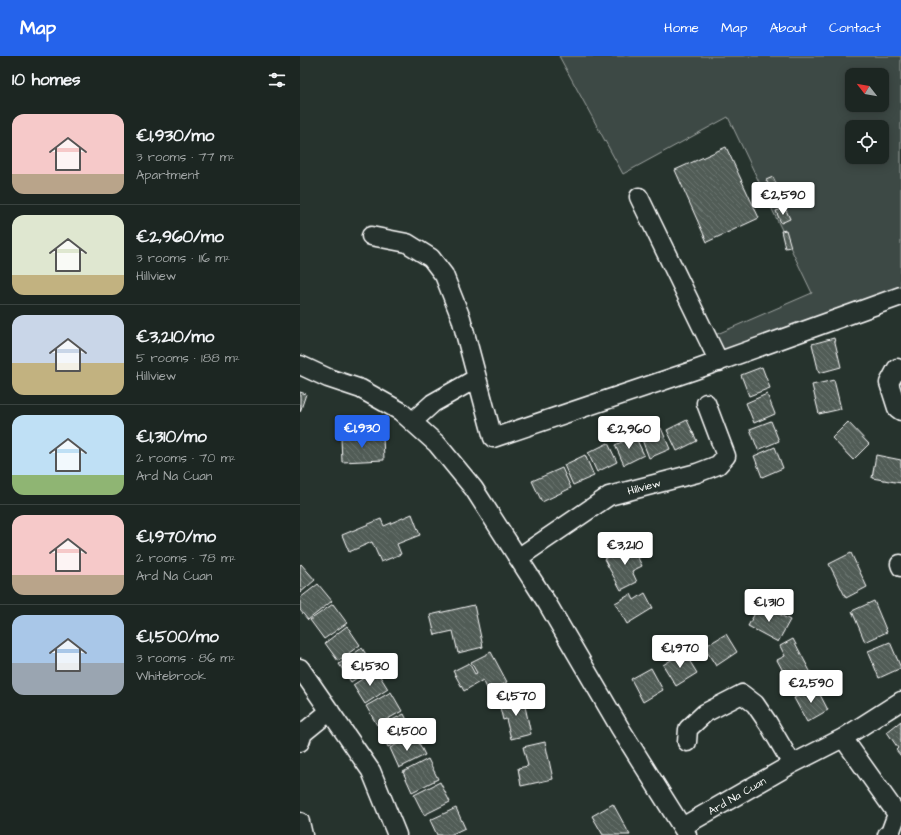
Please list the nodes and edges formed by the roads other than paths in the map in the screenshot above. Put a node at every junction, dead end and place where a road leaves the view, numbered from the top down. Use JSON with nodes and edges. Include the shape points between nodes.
{"nodes":[{"id":1,"x":639,"y":197,"type":"dead end"},
{"id":2,"x":371,"y":236,"type":"dead end"},
{"id":3,"x":901,"y":296,"type":"edge"},
{"id":4,"x":719,"y":362,"type":"junction"},
{"id":5,"x":300,"y":365,"type":"edge"},
{"id":6,"x":897,"y":368,"type":"dead end"},
{"id":7,"x":477,"y":378,"type":"junction"},
{"id":8,"x":706,"y":403,"type":"dead end"},
{"id":9,"x":901,"y":411,"type":"edge"},
{"id":10,"x":412,"y":422,"type":"junction"},
{"id":11,"x":518,"y":558,"type":"junction"},
{"id":12,"x":300,"y":668,"type":"edge"},
{"id":13,"x":901,"y":702,"type":"edge"},
{"id":14,"x":330,"y":711,"type":"junction"},
{"id":15,"x":843,"y":738,"type":"junction"},
{"id":16,"x":300,"y":742,"type":"edge"},
{"id":17,"x":687,"y":742,"type":"dead end"},
{"id":18,"x":792,"y":764,"type":"junction"},
{"id":19,"x":300,"y":822,"type":"edge"},
{"id":20,"x":685,"y":831,"type":"edge"},
{"id":21,"x":303,"y":835,"type":"edge"},
{"id":22,"x":397,"y":835,"type":"edge"},
{"id":23,"x":887,"y":835,"type":"edge"}],
"edges":[{"from":1,"to":4,"type":"street"},
{"from":2,"to":7,"type":"street","via":[[407,243],[431,258],[444,275],[461,318]]},
{"from":3,"to":4,"type":"street"},
{"from":4,"to":7,"type":"street","via":[[493,438]]},
{"from":5,"to":10,"type":"street","via":[[361,389],[400,411]]},
{"from":6,"to":9,"type":"street","via":[[889,383],[897,408]]},
{"from":7,"to":10,"type":"street","via":[[433,403]]},
{"from":8,"to":11,"type":"street","name":"Hillview","via":[[726,456],[718,465],[609,496]]},
{"from":10,"to":11,"type":"street","via":[[437,444],[474,489]]},
{"from":11,"to":20,"type":"street"},
{"from":12,"to":14,"type":"street"},
{"from":13,"to":15,"type":"street","name":"Ard Na Cuan"},
{"from":14,"to":16,"type":"street","via":[[303,733]]},
{"from":14,"to":22,"type":"street","via":[[371,771]]},
{"from":15,"to":18,"type":"street","name":"Ard Na Cuan"},
{"from":15,"to":23,"type":"street","via":[[897,814]]},
{"from":17,"to":18,"type":"street","via":[[688,729],[705,713],[742,694],[755,704]]},
{"from":18,"to":20,"type":"street","name":"Ard Na Cuan"},
{"from":19,"to":21,"type":"street"}]}
